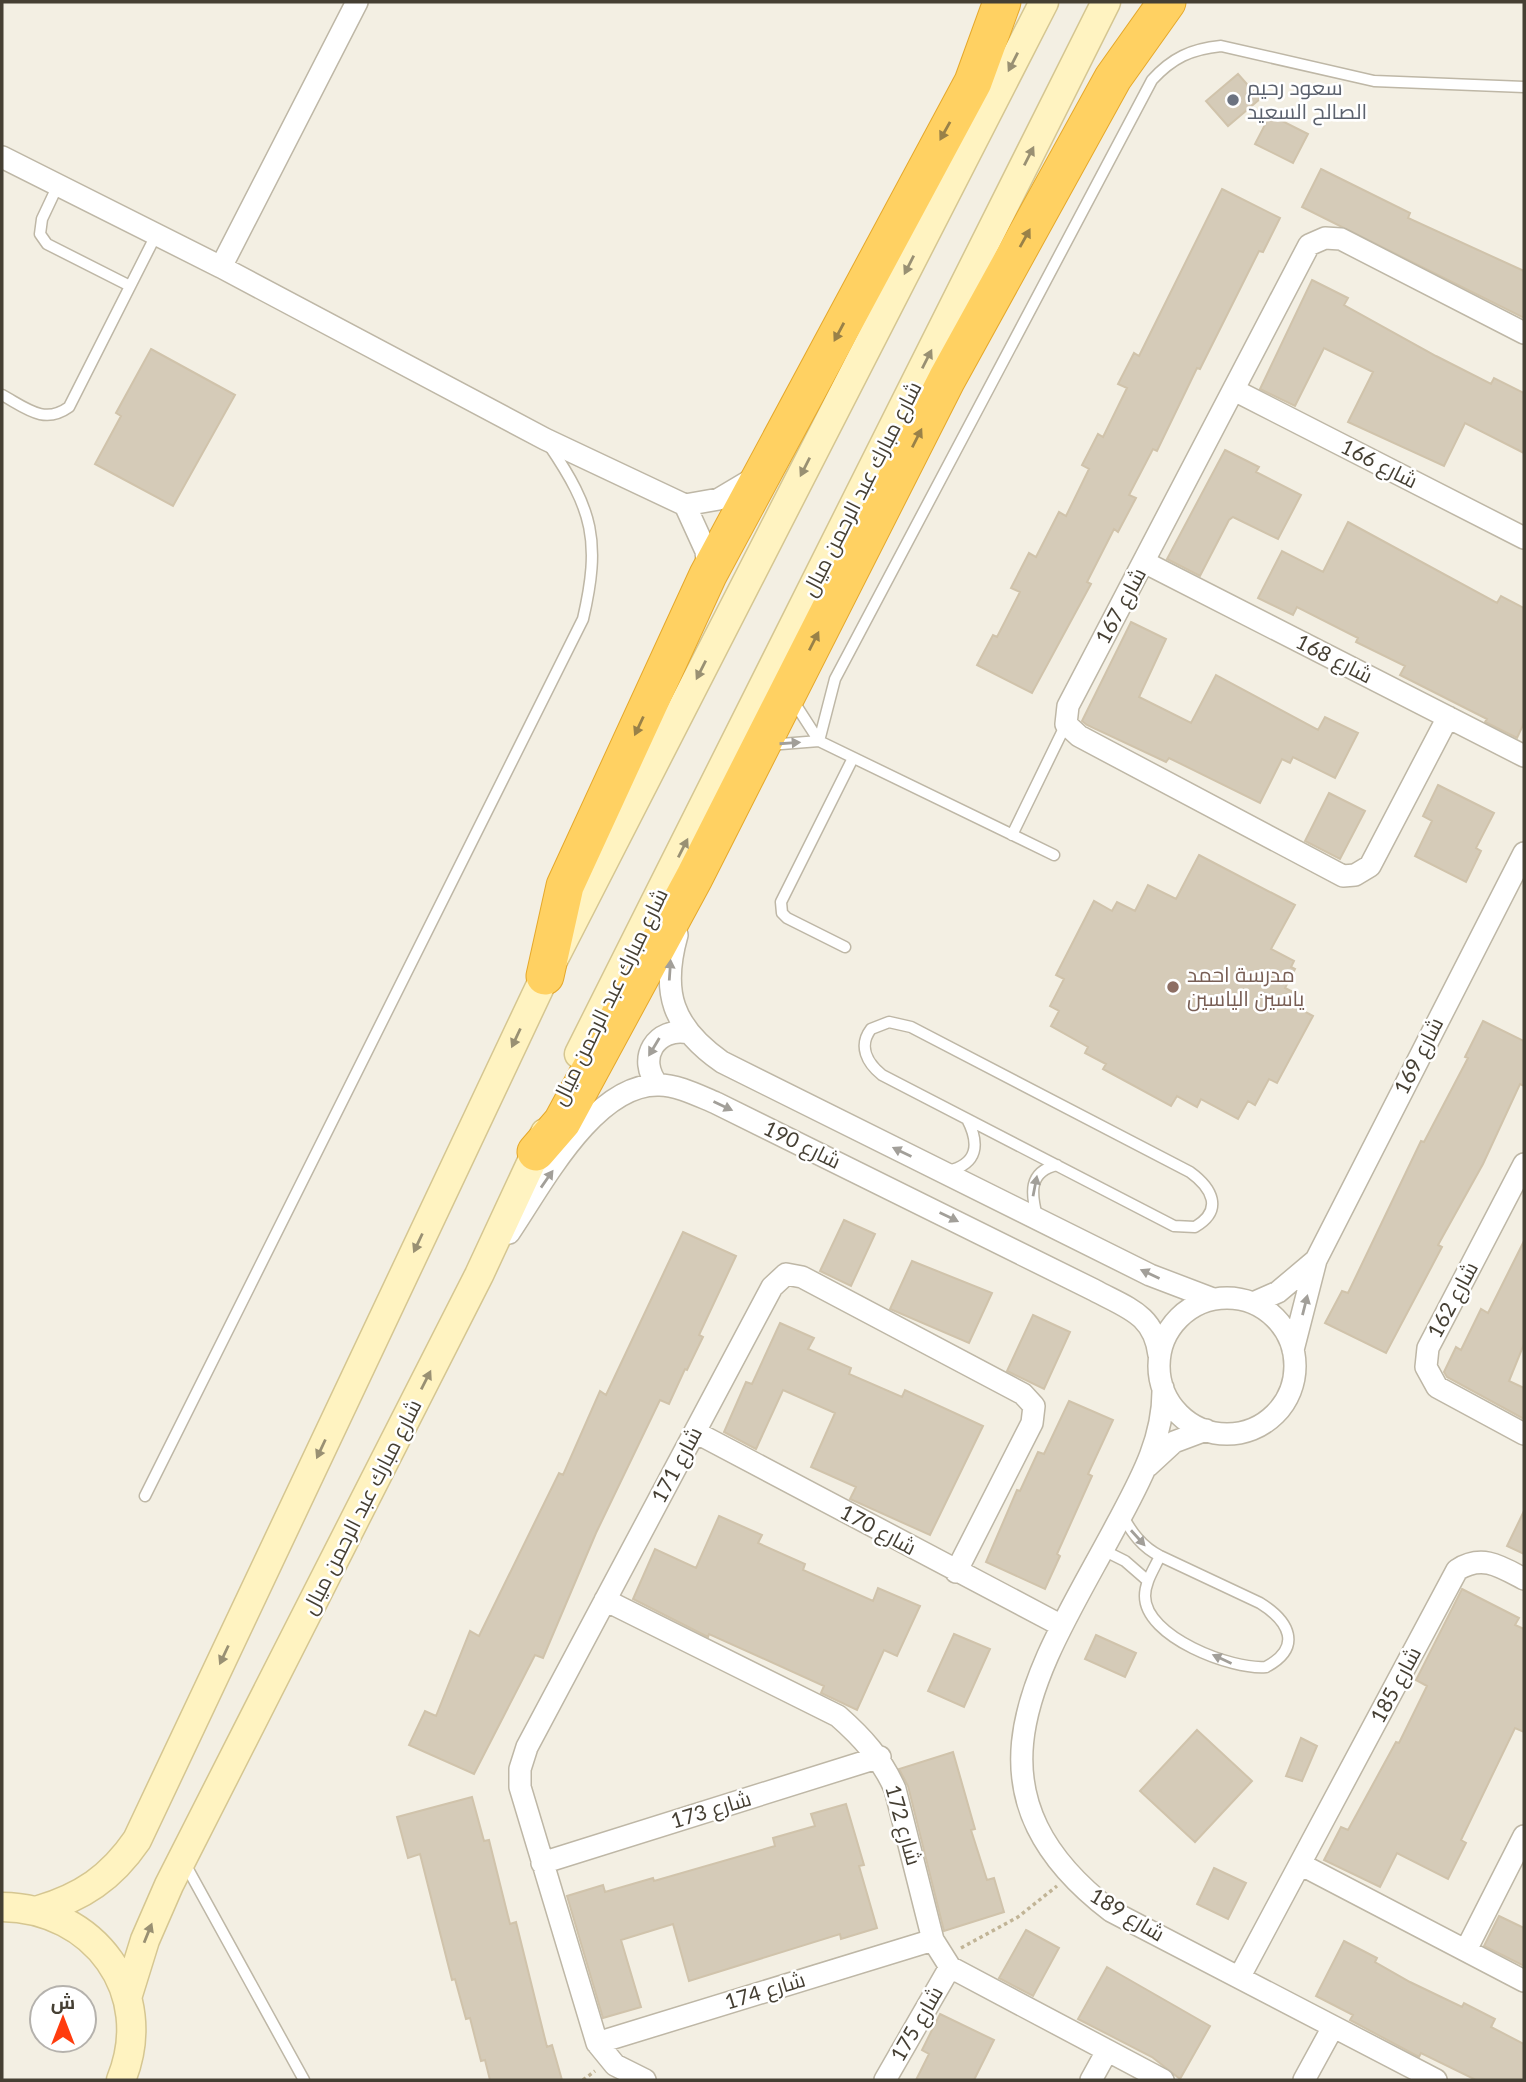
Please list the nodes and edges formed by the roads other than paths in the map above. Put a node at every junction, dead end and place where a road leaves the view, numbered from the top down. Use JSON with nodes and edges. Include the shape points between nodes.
{"nodes":[{"id":1,"x":357,"y":2,"type":"edge"},
{"id":2,"x":1002,"y":2,"type":"edge"},
{"id":3,"x":1010,"y":2,"type":"edge"},
{"id":4,"x":1044,"y":2,"type":"edge"},
{"id":5,"x":1106,"y":2,"type":"edge"},
{"id":6,"x":1142,"y":2,"type":"edge"},
{"id":7,"x":1167,"y":2,"type":"edge"},
{"id":8,"x":984,"y":51,"type":"junction"},
{"id":9,"x":1113,"y":78,"type":"junction"},
{"id":10,"x":1524,"y":87,"type":"edge"},
{"id":11,"x":2,"y":157,"type":"edge"},
{"id":12,"x":58,"y":185,"type":"junction"},
{"id":13,"x":156,"y":235,"type":"junction"},
{"id":14,"x":221,"y":267,"type":"junction"},
{"id":15,"x":130,"y":286,"type":"junction"},
{"id":16,"x":1524,"y":333,"type":"edge"},
{"id":17,"x":1234,"y":390,"type":"junction"},
{"id":18,"x":2,"y":395,"type":"edge"},
{"id":19,"x":544,"y":439,"type":"junction"},
{"id":20,"x":767,"y":469,"type":"junction"},
{"id":21,"x":685,"y":505,"type":"junction"},
{"id":22,"x":1524,"y":538,"type":"edge"},
{"id":23,"x":1144,"y":562,"type":"junction"},
{"id":24,"x":708,"y":575,"type":"junction"},
{"id":25,"x":788,"y":693,"type":"junction"},
{"id":26,"x":1448,"y":717,"type":"junction"},
{"id":27,"x":1066,"y":724,"type":"junction"},
{"id":28,"x":819,"y":741,"type":"junction"},
{"id":29,"x":761,"y":745,"type":"junction"},
{"id":30,"x":1524,"y":756,"type":"edge"},
{"id":31,"x":853,"y":758,"type":"junction"},
{"id":32,"x":1012,"y":835,"type":"junction"},
{"id":33,"x":1524,"y":853,"type":"edge"},
{"id":34,"x":1055,"y":855,"type":"dead end"},
{"id":35,"x":694,"y":878,"type":"junction"},
{"id":36,"x":1505,"y":887,"type":"junction"},
{"id":37,"x":1524,"y":897,"type":"edge"},
{"id":38,"x":845,"y":947,"type":"dead end"},
{"id":39,"x":545,"y":976,"type":"junction"},
{"id":40,"x":689,"y":1033,"type":"junction"},
{"id":41,"x":658,"y":1085,"type":"junction"},
{"id":42,"x":967,"y":1119,"type":"junction"},
{"id":43,"x":536,"y":1152,"type":"junction"},
{"id":44,"x":1524,"y":1164,"type":"edge"},
{"id":45,"x":1057,"y":1165,"type":"junction"},
{"id":46,"x":944,"y":1172,"type":"junction"},
{"id":47,"x":1037,"y":1219,"type":"junction"},
{"id":48,"x":1316,"y":1260,"type":"junction"},
{"id":49,"x":479,"y":1275,"type":"junction"},
{"id":50,"x":1213,"y":1299,"type":"junction"},
{"id":51,"x":1253,"y":1303,"type":"junction"},
{"id":52,"x":1293,"y":1350,"type":"junction"},
{"id":53,"x":1159,"y":1356,"type":"junction"},
{"id":54,"x":1163,"y":1388,"type":"junction"},
{"id":55,"x":1206,"y":1430,"type":"junction"},
{"id":56,"x":695,"y":1432,"type":"junction"},
{"id":57,"x":1524,"y":1434,"type":"edge"},
{"id":58,"x":1147,"y":1468,"type":"junction"},
{"id":59,"x":145,"y":1496,"type":"dead end"},
{"id":60,"x":1122,"y":1515,"type":"junction"},
{"id":61,"x":1103,"y":1550,"type":"junction"},
{"id":62,"x":1160,"y":1556,"type":"junction"},
{"id":63,"x":956,"y":1572,"type":"junction"},
{"id":64,"x":1524,"y":1579,"type":"edge"},
{"id":65,"x":1148,"y":1581,"type":"junction"},
{"id":66,"x":605,"y":1600,"type":"junction"},
{"id":67,"x":1062,"y":1626,"type":"junction"},
{"id":68,"x":880,"y":1757,"type":"junction"},
{"id":69,"x":1524,"y":1836,"type":"edge"},
{"id":70,"x":182,"y":1860,"type":"junction"},
{"id":71,"x":542,"y":1863,"type":"junction"},
{"id":72,"x":1300,"y":1864,"type":"junction"},
{"id":73,"x":2,"y":1907,"type":"edge"},
{"id":74,"x":39,"y":1910,"type":"junction"},
{"id":75,"x":1466,"y":1950,"type":"junction"},
{"id":76,"x":942,"y":1955,"type":"junction"},
{"id":77,"x":1240,"y":1976,"type":"junction"},
{"id":78,"x":1524,"y":1981,"type":"edge"},
{"id":79,"x":127,"y":1998,"type":"junction"},
{"id":80,"x":1333,"y":2027,"type":"junction"},
{"id":81,"x":597,"y":2043,"type":"junction"},
{"id":82,"x":1107,"y":2051,"type":"junction"},
{"id":83,"x":125,"y":2068,"type":"edge"},
{"id":84,"x":146,"y":2080,"type":"edge"},
{"id":85,"x":304,"y":2080,"type":"edge"},
{"id":86,"x":645,"y":2080,"type":"edge"},
{"id":87,"x":885,"y":2080,"type":"edge"},
{"id":88,"x":1091,"y":2080,"type":"edge"},
{"id":89,"x":1163,"y":2080,"type":"edge"},
{"id":90,"x":1304,"y":2080,"type":"edge"},
{"id":91,"x":1436,"y":2080,"type":"edge"}],
"edges":[{"from":1,"to":14,"type":"street"},
{"from":2,"to":8,"type":"highway"},
{"from":3,"to":8,"type":"highway"},
{"from":4,"to":39,"type":"main road","one_way":true},
{"from":43,"to":5,"type":"main road","name":"شارع مبارك عبد الرحمن ميال","one_way":true,"via":[[577,1059]]},
{"from":6,"to":9,"type":"highway"},
{"from":7,"to":9,"type":"highway"},
{"from":8,"to":20,"type":"highway","one_way":true,"via":[[973,82]]},
{"from":25,"to":9,"type":"highway","one_way":true,"via":[[947,379]]},
{"from":10,"to":28,"type":"lane","via":[[1365,80],[1220,46],[1182,54],[1166,65],[1152,80],[835,679]]},
{"from":11,"to":12,"type":"street"},
{"from":12,"to":13,"type":"street"},
{"from":12,"to":15,"type":"lane","via":[[42,219],[40,233],[47,244]]},
{"from":13,"to":14,"type":"street"},
{"from":13,"to":15,"type":"lane"},
{"from":14,"to":19,"type":"street"},
{"from":15,"to":18,"type":"lane","via":[[69,407],[57,416],[42,415]]},
{"from":16,"to":17,"type":"street","name":"شارع 167","via":[[1341,239],[1325,238],[1310,245]]},
{"from":17,"to":22,"type":"street","name":"شارع 166"},
{"from":17,"to":23,"type":"street","name":"شارع 167"},
{"from":19,"to":21,"type":"street"},
{"from":19,"to":59,"type":"lane","via":[[585,504],[593,557],[583,619]]},
{"from":20,"to":21,"type":"street","via":[[719,499]]},
{"from":20,"to":24,"type":"highway"},
{"from":21,"to":24,"type":"street","via":[[706,551]]},
{"from":23,"to":26,"type":"street","name":"شارع 168"},
{"from":23,"to":27,"type":"street","name":"شارع 167","via":[[1068,706]]},
{"from":24,"to":39,"type":"highway","one_way":true,"via":[[565,886]]},
{"from":25,"to":28,"type":"lane"},
{"from":25,"to":29,"type":"highway"},
{"from":26,"to":27,"type":"street","via":[[1370,866],[1343,876],[1079,736]]},
{"from":26,"to":30,"type":"street","name":"شارع 168"},
{"from":27,"to":32,"type":"lane"},
{"from":29,"to":28,"type":"lane","one_way":true},
{"from":28,"to":31,"type":"lane"},
{"from":29,"to":35,"type":"highway"},
{"from":31,"to":32,"type":"lane"},
{"from":31,"to":38,"type":"lane","via":[[781,902],[788,918]]},
{"from":32,"to":34,"type":"lane"},
{"from":33,"to":36,"type":"street","name":"شارع 169"},
{"from":40,"to":35,"type":"street","name":"شارع 190","one_way":true,"via":[[673,1006],[668,974]]},
{"from":35,"to":43,"type":"highway","via":[[562,1122]]},
{"from":36,"to":37,"type":"street"},
{"from":36,"to":48,"type":"street","name":"شارع 169"},
{"from":39,"to":74,"type":"main road","one_way":true,"via":[[136,1840],[106,1878],[85,1892]]},
{"from":40,"to":41,"type":"street","one_way":true,"via":[[670,1032],[649,1050],[648,1069]]},
{"from":46,"to":40,"type":"street","name":"شارع 190","one_way":true,"via":[[734,1069]]},
{"from":49,"to":41,"type":"street","one_way":true,"via":[[587,1122],[612,1101]]},
{"from":41,"to":53,"type":"street","name":"شارع 190","one_way":true,"via":[[716,1102],[1094,1290],[1148,1324],[1157,1334]]},
{"from":42,"to":45,"type":"lane"},
{"from":42,"to":45,"type":"lane","via":[[873,1068],[864,1047],[871,1029],[889,1022],[911,1027],[1190,1172],[1210,1190],[1211,1213],[1195,1227],[1174,1226]]},
{"from":42,"to":46,"type":"lane","via":[[974,1132],[974,1155],[967,1165]]},
{"from":43,"to":49,"type":"main road","name":"شارع مبارك عبد الرحمن ميال"},
{"from":44,"to":57,"type":"street","name":"شارع 162","via":[[1427,1348],[1426,1367],[1437,1387]]},
{"from":47,"to":45,"type":"lane","one_way":true,"via":[[1032,1187],[1036,1175]]},
{"from":46,"to":47,"type":"street","name":"شارع 190"},
{"from":50,"to":47,"type":"street","name":"شارع 190","one_way":true,"via":[[1150,1275]]},
{"from":48,"to":51,"type":"street","name":"شارع 169","via":[[1278,1292]]},
{"from":52,"to":48,"type":"street","name":"شارع 169","one_way":true},
{"from":70,"to":49,"type":"main road","name":"شارع مبارك عبد الرحمن ميال","one_way":true},
{"from":50,"to":51,"type":"street"},
{"from":50,"to":53,"type":"street","via":[[1178,1319]]},
{"from":51,"to":52,"type":"street","via":[[1285,1330]]},
{"from":52,"to":55,"type":"street","via":[[1291,1390],[1265,1422],[1237,1432]]},
{"from":53,"to":54,"type":"street"},
{"from":54,"to":55,"type":"street","via":[[1180,1414]]},
{"from":54,"to":58,"type":"street","name":"شارع 189","via":[[1163,1412]]},
{"from":55,"to":58,"type":"street","name":"شارع 189","via":[[1174,1442]]},
{"from":56,"to":63,"type":"street","name":"شارع 170"},
{"from":56,"to":63,"type":"street","name":"شارع 171","via":[[772,1287],[786,1274],[802,1277],[1023,1394],[1034,1406],[1032,1423]]},
{"from":56,"to":66,"type":"street","name":"شارع 171"},
{"from":58,"to":60,"type":"street","name":"شارع 189"},
{"from":60,"to":61,"type":"street","name":"شارع 189"},
{"from":60,"to":62,"type":"lane","one_way":true,"via":[[1140,1543]]},
{"from":61,"to":65,"type":"lane"},
{"from":61,"to":67,"type":"street","name":"شارع 189"},
{"from":62,"to":65,"type":"lane"},
{"from":62,"to":65,"type":"lane","one_way":true,"via":[[1275,1612],[1289,1644],[1266,1667],[1234,1665],[1169,1635],[1157,1624],[1144,1598]]},
{"from":63,"to":67,"type":"street","name":"شارع 170"},
{"from":64,"to":72,"type":"street","name":"شارع 185","via":[[1495,1563],[1478,1560],[1457,1570]]},
{"from":66,"to":68,"type":"street","name":"شارع 172","via":[[838,1716]]},
{"from":66,"to":71,"type":"street","name":"شارع 171","via":[[527,1747],[520,1769],[520,1787]]},
{"from":67,"to":77,"type":"street","name":"شارع 189","via":[[1030,1695],[1020,1741],[1021,1767],[1034,1815],[1069,1876],[1111,1911]]},
{"from":68,"to":71,"type":"street","name":"شارع 173"},
{"from":68,"to":76,"type":"street","name":"شارع 172","via":[[895,1789]]},
{"from":69,"to":75,"type":"street"},
{"from":79,"to":70,"type":"main road","name":"شارع مبارك عبد الرحمن ميال","one_way":true,"via":[[148,1931]]},
{"from":70,"to":85,"type":"lane"},
{"from":71,"to":81,"type":"street","name":"شارع 171"},
{"from":72,"to":75,"type":"street"},
{"from":72,"to":77,"type":"street","name":"شارع 185"},
{"from":73,"to":74,"type":"main road"},
{"from":74,"to":79,"type":"main road","via":[[85,1934],[104,1952]]},
{"from":75,"to":78,"type":"street"},
{"from":76,"to":81,"type":"street","name":"شارع 174"},
{"from":76,"to":82,"type":"street"},
{"from":76,"to":87,"type":"street","name":"شارع 175"},
{"from":77,"to":80,"type":"street","name":"شارع 189"},
{"from":79,"to":83,"type":"main road","via":[[131,2017]]},
{"from":80,"to":90,"type":"street"},
{"from":80,"to":91,"type":"street","name":"شارع 189"},
{"from":81,"to":86,"type":"street","name":"شارع 171","via":[[615,2065]]},
{"from":82,"to":88,"type":"street"},
{"from":82,"to":89,"type":"street"},
{"from":83,"to":84,"type":"main road"}]}
